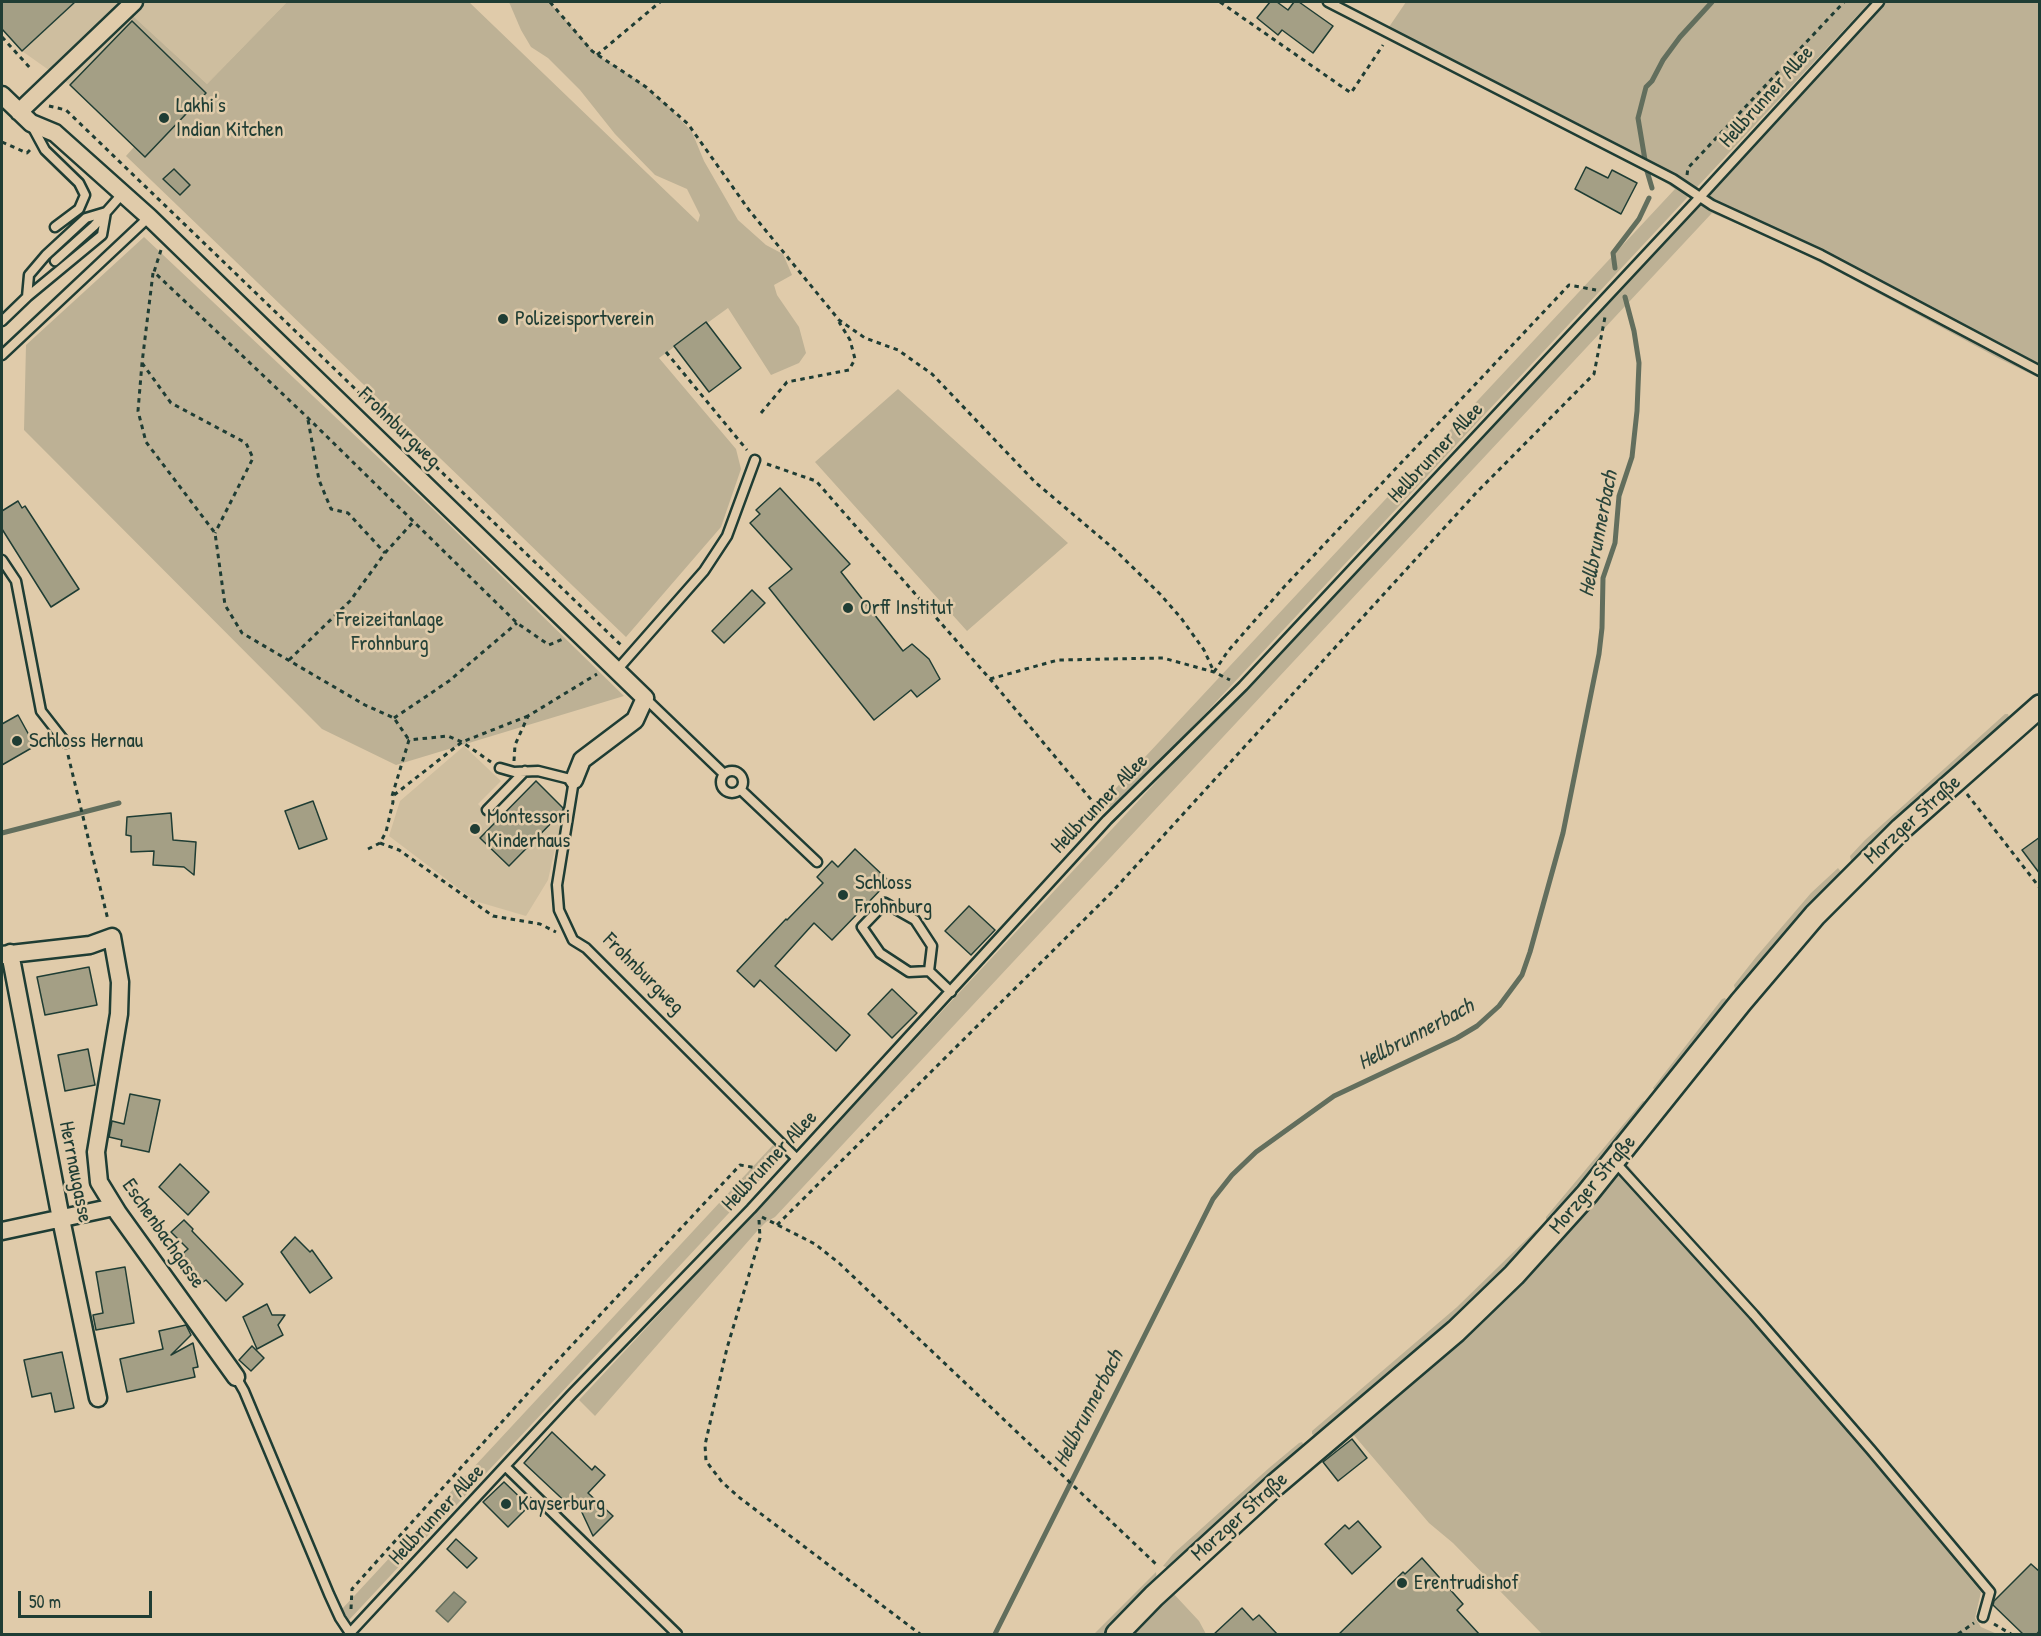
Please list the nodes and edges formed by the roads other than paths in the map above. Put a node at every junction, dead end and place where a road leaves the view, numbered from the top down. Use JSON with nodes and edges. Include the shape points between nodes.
{"nodes":[{"id":1,"x":134,"y":2,"type":"edge"},
{"id":2,"x":1328,"y":2,"type":"edge"},
{"id":3,"x":1879,"y":2,"type":"edge"},
{"id":4,"x":2,"y":95,"type":"edge"},
{"id":5,"x":25,"y":118,"type":"junction"},
{"id":6,"x":123,"y":193,"type":"junction"},
{"id":7,"x":1700,"y":197,"type":"junction"},
{"id":8,"x":106,"y":212,"type":"junction"},
{"id":9,"x":149,"y":217,"type":"junction"},
{"id":10,"x":55,"y":227,"type":"dead end"},
{"id":11,"x":55,"y":261,"type":"dead end"},
{"id":12,"x":27,"y":297,"type":"junction"},
{"id":13,"x":2,"y":321,"type":"edge"},
{"id":14,"x":2,"y":355,"type":"edge"},
{"id":15,"x":2040,"y":371,"type":"edge"},
{"id":16,"x":755,"y":460,"type":"road end"},
{"id":17,"x":2,"y":560,"type":"edge"},
{"id":18,"x":614,"y":666,"type":"junction"},
{"id":19,"x":645,"y":698,"type":"junction"},
{"id":20,"x":2040,"y":706,"type":"edge"},
{"id":21,"x":66,"y":743,"type":"road end"},
{"id":22,"x":500,"y":768,"type":"road end"},
{"id":23,"x":525,"y":771,"type":"junction"},
{"id":24,"x":724,"y":774,"type":"junction"},
{"id":25,"x":574,"y":780,"type":"junction"},
{"id":26,"x":741,"y":790,"type":"junction"},
{"id":27,"x":487,"y":810,"type":"dead end"},
{"id":28,"x":817,"y":862,"type":"dead end"},
{"id":29,"x":6,"y":954,"type":"edge"},
{"id":30,"x":929,"y":971,"type":"junction"},
{"id":31,"x":951,"y":992,"type":"junction"},
{"id":32,"x":796,"y":1158,"type":"junction"},
{"id":33,"x":1614,"y":1161,"type":"junction"},
{"id":34,"x":114,"y":1207,"type":"junction"},
{"id":35,"x":61,"y":1219,"type":"junction"},
{"id":36,"x":2,"y":1231,"type":"edge"},
{"id":37,"x":236,"y":1377,"type":"joint"},
{"id":38,"x":98,"y":1398,"type":"dead end"},
{"id":39,"x":506,"y":1467,"type":"junction"},
{"id":40,"x":1983,"y":1617,"type":"road end"},
{"id":41,"x":350,"y":1633,"type":"edge"},
{"id":42,"x":677,"y":1635,"type":"edge"},
{"id":43,"x":1117,"y":1635,"type":"edge"}],
"edges":[{"from":1,"to":5,"type":"street"},
{"from":2,"to":7,"type":"lane","via":[[1518,98]]},
{"from":3,"to":7,"type":"lane","name":"Hellbrunner Allee"},
{"from":4,"to":5,"type":"street","name":"Frohnburgweg"},
{"from":5,"to":6,"type":"street","name":"Frohnburgweg","via":[[56,133]]},
{"from":5,"to":10,"type":"lane","via":[[45,150],[79,183],[85,195],[79,209]]},
{"from":6,"to":8,"type":"lane"},
{"from":6,"to":9,"type":"street","name":"Frohnburgweg"},
{"from":7,"to":15,"type":"lane","via":[[1821,255]]},
{"from":7,"to":31,"type":"lane","name":"Hellbrunner Allee","via":[[1243,686],[1107,820]]},
{"from":8,"to":11,"type":"lane"},
{"from":8,"to":12,"type":"lane","via":[[102,235]]},
{"from":8,"to":12,"type":"lane","via":[[86,218],[46,255],[29,275]]},
{"from":9,"to":14,"type":"lane"},
{"from":9,"to":18,"type":"street","name":"Frohnburgweg"},
{"from":12,"to":13,"type":"lane"},
{"from":16,"to":18,"type":"lane","via":[[728,536],[704,571],[630,654]]},
{"from":17,"to":21,"type":"lane","via":[[16,581],[41,711]]},
{"from":18,"to":19,"type":"street","name":"Frohnburgweg"},
{"from":19,"to":24,"type":"lane"},
{"from":19,"to":25,"type":"street","name":"Frohnburgweg","via":[[635,720],[582,760]]},
{"from":20,"to":33,"type":"street","name":"Morzger Straße","via":[[1901,829],[1830,899]]},
{"from":22,"to":23,"type":"lane"},
{"from":23,"to":25,"type":"lane"},
{"from":23,"to":27,"type":"lane"},
{"from":24,"to":26,"type":"lane","via":[[732,770],[740,774],[744,782]]},
{"from":24,"to":26,"type":"lane","via":[[724,790],[733,794]]},
{"from":25,"to":32,"type":"lane","name":"Frohnburgweg","via":[[557,885],[559,910],[573,940],[586,948]]},
{"from":26,"to":28,"type":"lane"},
{"from":29,"to":34,"type":"street","name":"Eschenbachgasse","via":[[90,945],[112,937],[120,982],[119,1014],[96,1152],[99,1182]]},
{"from":29,"to":35,"type":"street","name":"Herrnaugasse"},
{"from":30,"to":30,"type":"lane","via":[[932,946],[915,920],[885,903],[862,927],[880,953],[909,972]]},
{"from":30,"to":31,"type":"lane"},
{"from":31,"to":32,"type":"lane","name":"Hellbrunner Allee"},
{"from":32,"to":39,"type":"lane","name":"Hellbrunner Allee"},
{"from":33,"to":40,"type":"lane","via":[[1777,1342],[1990,1592]]},
{"from":33,"to":43,"type":"street","name":"Morzger Straße","via":[[1534,1255],[1456,1331],[1275,1485]]},
{"from":34,"to":35,"type":"street"},
{"from":34,"to":37,"type":"street","name":"Eschenbachgasse"},
{"from":35,"to":36,"type":"street"},
{"from":35,"to":38,"type":"street","name":"Herrnaugasse"},
{"from":37,"to":41,"type":"lane","name":"Eschenbachgasse","via":[[329,1594]]},
{"from":39,"to":41,"type":"lane","name":"Hellbrunner Allee"},
{"from":39,"to":42,"type":"lane"}]}
